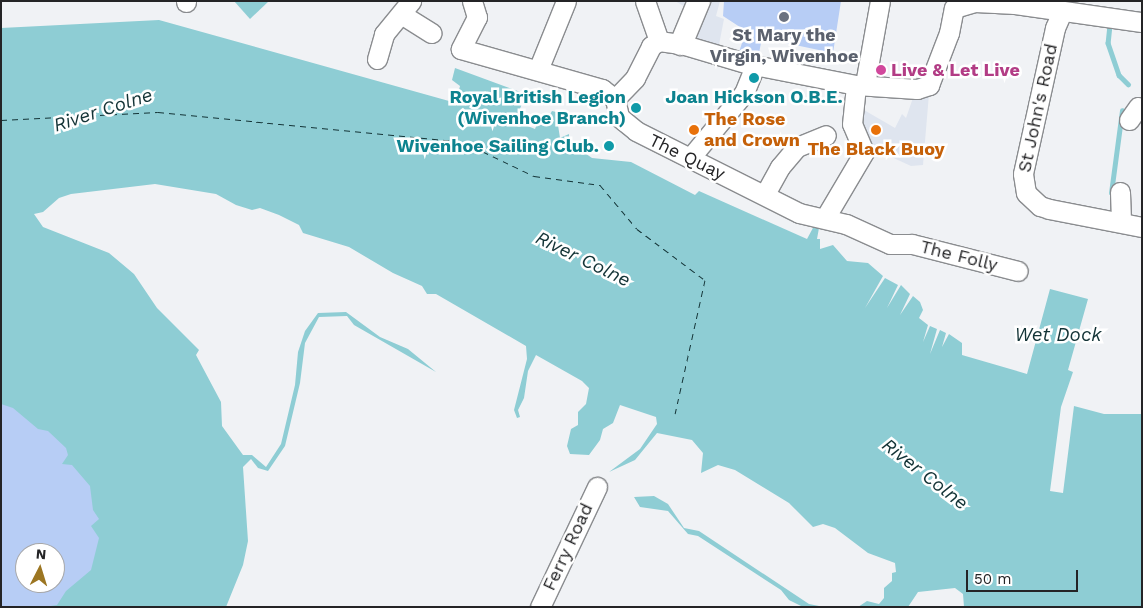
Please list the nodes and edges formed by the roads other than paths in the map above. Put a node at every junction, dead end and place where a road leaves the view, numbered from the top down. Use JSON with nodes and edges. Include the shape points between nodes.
{"nodes":[{"id":1,"x":472,"y":1,"type":"edge"},
{"id":2,"x":566,"y":1,"type":"edge"},
{"id":3,"x":645,"y":1,"type":"edge"},
{"id":4,"x":699,"y":1,"type":"edge"},
{"id":5,"x":880,"y":1,"type":"edge"},
{"id":6,"x":406,"y":8,"type":"edge"},
{"id":7,"x":1062,"y":12,"type":"junction"},
{"id":8,"x":1142,"y":21,"type":"edge"},
{"id":9,"x":432,"y":33,"type":"dead end"},
{"id":10,"x":659,"y":41,"type":"junction"},
{"id":11,"x":681,"y":44,"type":"junction"},
{"id":12,"x":377,"y":60,"type":"dead end"},
{"id":13,"x":756,"y":64,"type":"junction"},
{"id":14,"x":538,"y":70,"type":"junction"},
{"id":15,"x":860,"y":84,"type":"junction"},
{"id":16,"x":615,"y":99,"type":"junction"},
{"id":17,"x":826,"y":135,"type":"dead end"},
{"id":18,"x":690,"y":158,"type":"junction"},
{"id":19,"x":1120,"y":192,"type":"dead end"},
{"id":20,"x":765,"y":194,"type":"junction"},
{"id":21,"x":825,"y":218,"type":"junction"},
{"id":22,"x":1121,"y":220,"type":"junction"},
{"id":23,"x":1142,"y":227,"type":"edge"},
{"id":24,"x":900,"y":244,"type":"joint"},
{"id":25,"x":1018,"y":271,"type":"dead end"},
{"id":26,"x":597,"y":487,"type":"dead end"},
{"id":27,"x":540,"y":607,"type":"edge"}],
"edges":[{"from":1,"to":14,"type":"street","via":[[477,17],[461,49]]},
{"from":2,"to":14,"type":"street"},
{"from":3,"to":10,"type":"street"},
{"from":4,"to":11,"type":"street"},
{"from":5,"to":15,"type":"street"},
{"from":6,"to":9,"type":"street"},
{"from":6,"to":12,"type":"street","via":[[384,34]]},
{"from":7,"to":8,"type":"street"},
{"from":7,"to":15,"type":"street","via":[[1015,4],[975,2],[954,8],[949,33],[928,85],[918,89]]},
{"from":7,"to":22,"type":"street","name":"St John's Road","via":[[1055,28],[1023,174],[1026,193],[1040,206],[1049,209]]},
{"from":10,"to":11,"type":"street"},
{"from":10,"to":16,"type":"street","via":[[651,46],[635,78]]},
{"from":11,"to":13,"type":"street"},
{"from":13,"to":15,"type":"street"},
{"from":13,"to":18,"type":"street","via":[[744,93]]},
{"from":14,"to":16,"type":"street","via":[[602,89]]},
{"from":15,"to":21,"type":"street","via":[[852,124],[864,152]]},
{"from":16,"to":18,"type":"street","name":"The Quay","via":[[617,113],[627,124],[651,141]]},
{"from":17,"to":20,"type":"street","via":[[797,147],[780,167]]},
{"from":18,"to":20,"type":"street","name":"The Quay"},
{"from":19,"to":22,"type":"street"},
{"from":20,"to":21,"type":"street","name":"The Quay","via":[[799,213]]},
{"from":21,"to":24,"type":"street","name":"The Quay","via":[[890,244]]},
{"from":22,"to":23,"type":"street","name":"St John's Road"},
{"from":24,"to":25,"type":"street","name":"The Folly","via":[[912,244]]},
{"from":26,"to":27,"type":"street","name":"Ferry Road"}]}
